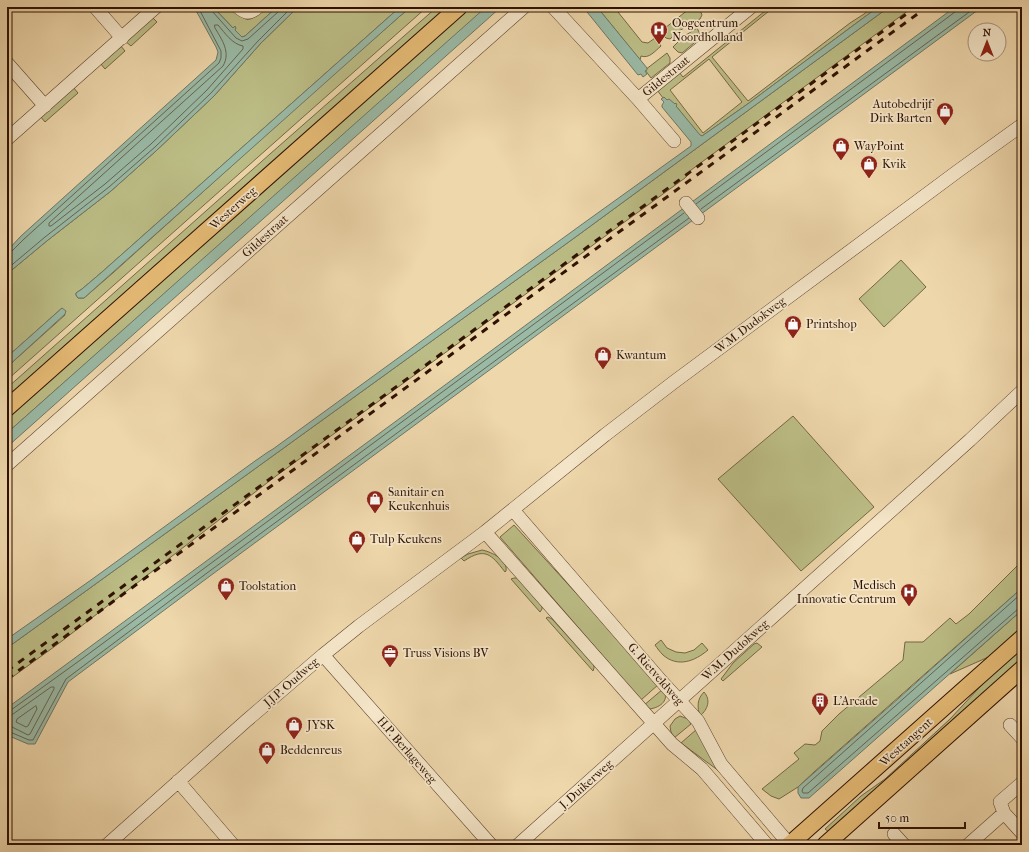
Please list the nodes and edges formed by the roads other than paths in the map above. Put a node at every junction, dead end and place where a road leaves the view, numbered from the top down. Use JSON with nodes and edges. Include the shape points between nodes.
{"nodes":[{"id":1,"x":95,"y":7,"type":"edge"},
{"id":2,"x":156,"y":7,"type":"edge"},
{"id":3,"x":238,"y":7,"type":"edge"},
{"id":4,"x":258,"y":7,"type":"edge"},
{"id":5,"x":459,"y":7,"type":"edge"},
{"id":6,"x":524,"y":7,"type":"edge"},
{"id":7,"x":554,"y":7,"type":"edge"},
{"id":8,"x":751,"y":7,"type":"edge"},
{"id":9,"x":122,"y":38,"type":"junction"},
{"id":10,"x":7,"y":62,"type":"edge"},
{"id":11,"x":638,"y":99,"type":"junction"},
{"id":12,"x":45,"y":106,"type":"junction"},
{"id":13,"x":1022,"y":125,"type":"edge"},
{"id":14,"x":7,"y":139,"type":"edge"},
{"id":15,"x":674,"y":141,"type":"dead end"},
{"id":16,"x":686,"y":203,"type":"dead end"},
{"id":17,"x":698,"y":218,"type":"dead end"},
{"id":18,"x":1022,"y":391,"type":"edge"},
{"id":19,"x":7,"y":408,"type":"edge"},
{"id":20,"x":7,"y":465,"type":"edge"},
{"id":21,"x":513,"y":510,"type":"junction"},
{"id":22,"x":485,"y":532,"type":"junction"},
{"id":23,"x":1022,"y":638,"type":"edge"},
{"id":24,"x":323,"y":655,"type":"junction"},
{"id":25,"x":1022,"y":669,"type":"edge"},
{"id":26,"x":679,"y":700,"type":"junction"},
{"id":27,"x":654,"y":724,"type":"junction"},
{"id":28,"x":1010,"y":725,"type":"dead end"},
{"id":29,"x":1022,"y":738,"type":"edge"},
{"id":30,"x":178,"y":781,"type":"junction"},
{"id":31,"x":1022,"y":783,"type":"edge"},
{"id":32,"x":1004,"y":813,"type":"junction"},
{"id":33,"x":1022,"y":833,"type":"edge"},
{"id":34,"x":894,"y":834,"type":"dead end"},
{"id":35,"x":107,"y":845,"type":"edge"},
{"id":36,"x":234,"y":845,"type":"edge"},
{"id":37,"x":491,"y":845,"type":"edge"},
{"id":38,"x":518,"y":845,"type":"edge"},
{"id":39,"x":767,"y":845,"type":"edge"},
{"id":40,"x":790,"y":845,"type":"edge"},
{"id":41,"x":825,"y":845,"type":"edge"},
{"id":42,"x":904,"y":845,"type":"edge"},
{"id":43,"x":968,"y":845,"type":"edge"}],
"edges":[{"from":1,"to":9,"type":"street"},
{"from":2,"to":9,"type":"street"},
{"from":3,"to":4,"type":"street","via":[[247,13]]},
{"from":5,"to":19,"type":"main road","name":"Westerweg"},
{"from":6,"to":20,"type":"street","name":"Gildestraat"},
{"from":7,"to":11,"type":"street","name":"Gildestraat"},
{"from":8,"to":11,"type":"street","name":"Gildestraat"},
{"from":9,"to":12,"type":"street"},
{"from":10,"to":12,"type":"street"},
{"from":11,"to":15,"type":"street","name":"Gildestraat"},
{"from":12,"to":14,"type":"street"},
{"from":13,"to":21,"type":"street","name":"W.M. Dudokweg","via":[[674,382]]},
{"from":16,"to":17,"type":"street"},
{"from":18,"to":26,"type":"street","name":"W.M. Dudokweg"},
{"from":21,"to":22,"type":"street","name":"W.M. Dudokweg"},
{"from":21,"to":26,"type":"street","name":"G. Rietveldweg"},
{"from":22,"to":24,"type":"street","name":"J.J.P. Oudweg"},
{"from":22,"to":27,"type":"street"},
{"from":23,"to":40,"type":"main road","name":"Westtangent"},
{"from":24,"to":30,"type":"street","name":"J.J.P. Oudweg"},
{"from":24,"to":37,"type":"street","name":"H.P. Berlageweg"},
{"from":25,"to":41,"type":"main road","name":"Westtangent"},
{"from":26,"to":27,"type":"street","name":"W.M. Dudokweg"},
{"from":26,"to":40,"type":"street","name":"G. Rietveldweg","via":[[698,721],[721,764]]},
{"from":27,"to":38,"type":"street","name":"J. Duikerweg"},
{"from":27,"to":39,"type":"street","via":[[702,769]]},
{"from":28,"to":29,"type":"street"},
{"from":30,"to":35,"type":"street","name":"J.J.P. Oudweg"},
{"from":30,"to":36,"type":"street"},
{"from":31,"to":32,"type":"street","via":[[1000,802]]},
{"from":32,"to":33,"type":"street"},
{"from":32,"to":43,"type":"street"},
{"from":34,"to":42,"type":"street"}]}
